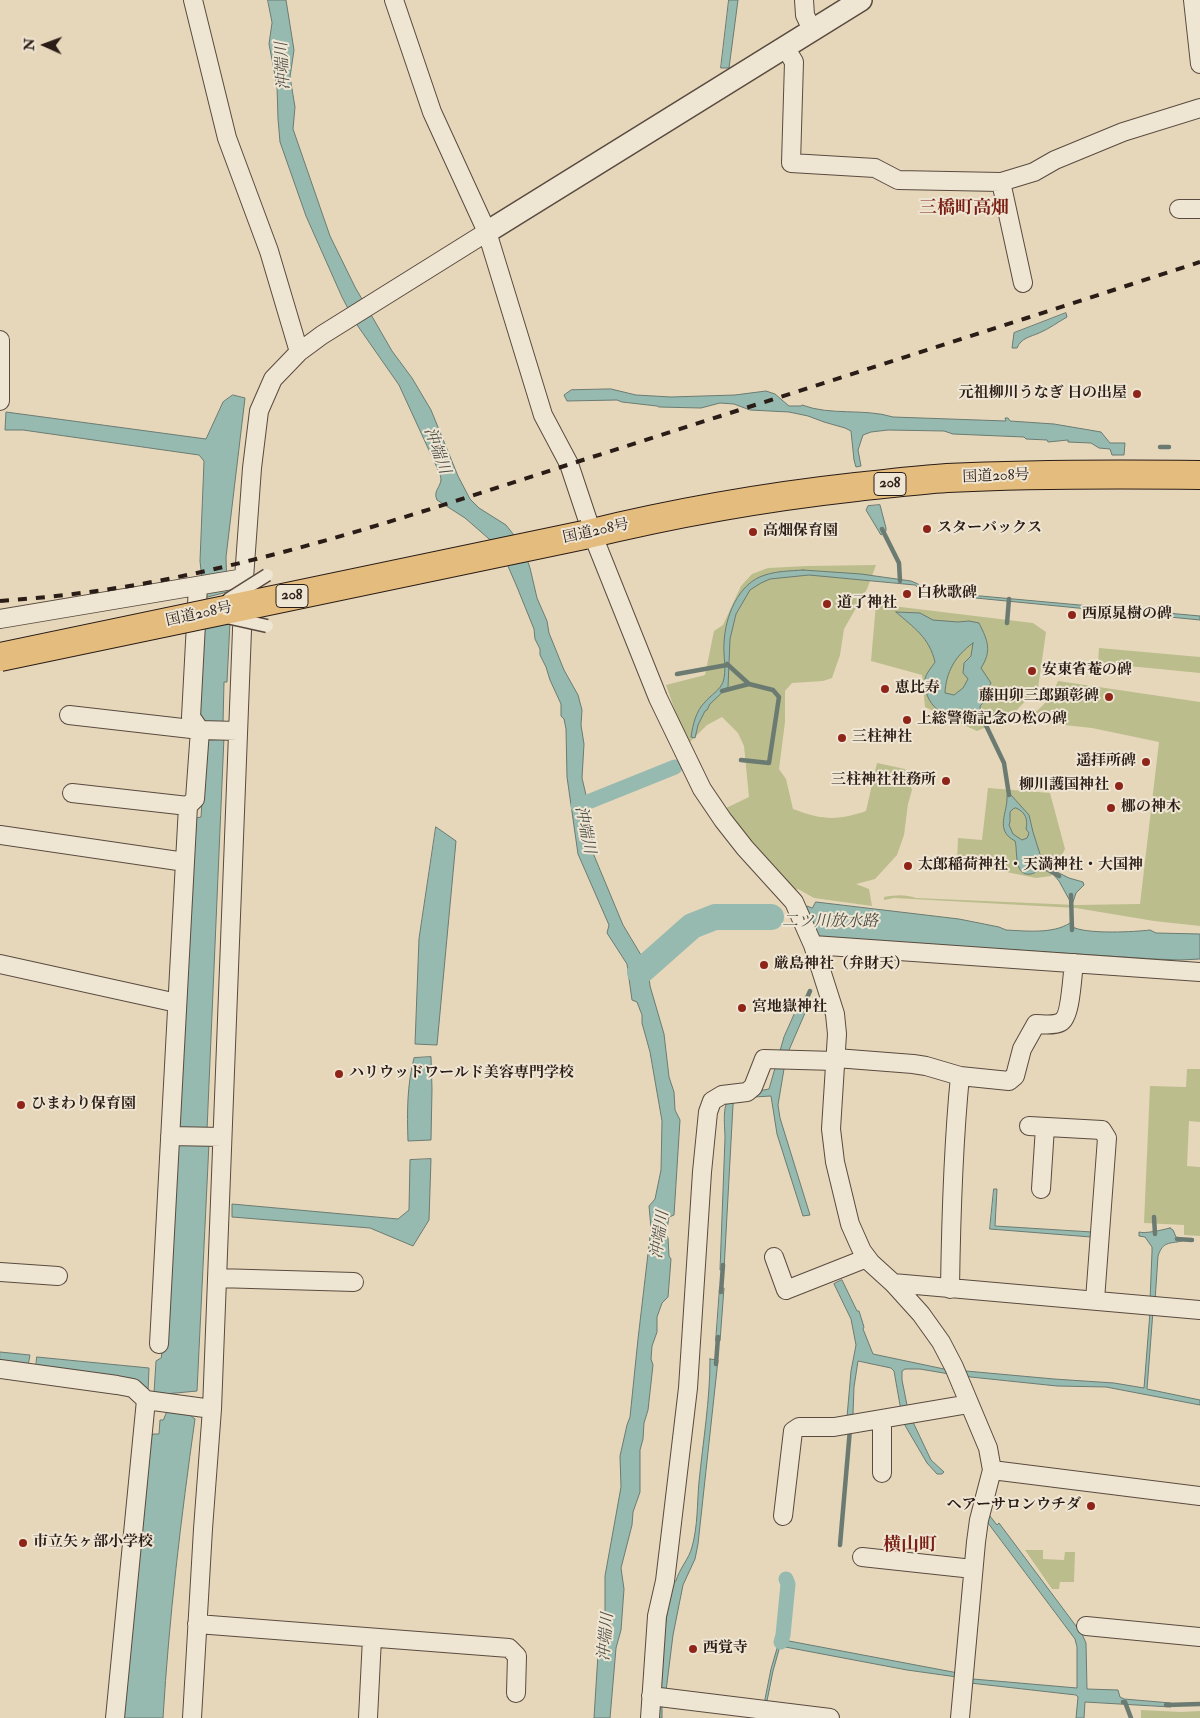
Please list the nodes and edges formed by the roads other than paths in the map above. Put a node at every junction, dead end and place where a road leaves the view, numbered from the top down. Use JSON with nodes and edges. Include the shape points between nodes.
{"nodes":[{"id":1,"x":193,"y":0,"type":"edge"},
{"id":2,"x":394,"y":0,"type":"edge"},
{"id":3,"x":804,"y":0,"type":"edge"},
{"id":4,"x":861,"y":0,"type":"edge"},
{"id":5,"x":1193,"y":0,"type":"edge"},
{"id":6,"x":812,"y":30,"type":"junction"},
{"id":7,"x":785,"y":47,"type":"junction"},
{"id":8,"x":1200,"y":64,"type":"edge"},
{"id":9,"x":1200,"y":108,"type":"edge"},
{"id":10,"x":1001,"y":182,"type":"junction"},
{"id":11,"x":1179,"y":208,"type":"dead end"},
{"id":12,"x":1200,"y":209,"type":"edge"},
{"id":13,"x":482,"y":235,"type":"junction"},
{"id":14,"x":1023,"y":283,"type":"dead end"},
{"id":15,"x":0,"y":340,"type":"edge"},
{"id":16,"x":299,"y":352,"type":"junction"},
{"id":17,"x":1,"y":392,"type":"edge"},
{"id":18,"x":0,"y":402,"type":"edge"},
{"id":19,"x":1200,"y":475,"type":"edge"},
{"id":20,"x":588,"y":534,"type":"junction"},
{"id":21,"x":267,"y":575,"type":"dead end"},
{"id":22,"x":238,"y":579,"type":"junction"},
{"id":23,"x":198,"y":586,"type":"junction"},
{"id":24,"x":228,"y":609,"type":"junction"},
{"id":25,"x":0,"y":619,"type":"edge"},
{"id":26,"x":267,"y":626,"type":"dead end"},
{"id":27,"x":0,"y":657,"type":"edge"},
{"id":28,"x":69,"y":715,"type":"dead end"},
{"id":29,"x":200,"y":730,"type":"junction"},
{"id":30,"x":238,"y":731,"type":"junction"},
{"id":31,"x":72,"y":793,"type":"dead end"},
{"id":32,"x":188,"y":806,"type":"junction"},
{"id":33,"x":0,"y":834,"type":"edge"},
{"id":34,"x":185,"y":862,"type":"junction"},
{"id":35,"x":812,"y":945,"type":"junction"},
{"id":36,"x":1074,"y":963,"type":"junction"},
{"id":37,"x":0,"y":964,"type":"edge"},
{"id":38,"x":1200,"y":972,"type":"edge"},
{"id":39,"x":177,"y":1003,"type":"junction"},
{"id":40,"x":835,"y":1060,"type":"junction"},
{"id":41,"x":960,"y":1076,"type":"junction"},
{"id":42,"x":171,"y":1136,"type":"junction"},
{"id":43,"x":222,"y":1137,"type":"junction"},
{"id":44,"x":1041,"y":1189,"type":"dead end"},
{"id":45,"x":774,"y":1257,"type":"dead end"},
{"id":46,"x":867,"y":1258,"type":"junction"},
{"id":47,"x":0,"y":1272,"type":"edge"},
{"id":48,"x":58,"y":1276,"type":"dead end"},
{"id":49,"x":217,"y":1278,"type":"junction"},
{"id":50,"x":354,"y":1282,"type":"dead end"},
{"id":51,"x":893,"y":1284,"type":"junction"},
{"id":52,"x":950,"y":1289,"type":"junction"},
{"id":53,"x":1095,"y":1300,"type":"junction"},
{"id":54,"x":1200,"y":1310,"type":"edge"},
{"id":55,"x":159,"y":1344,"type":"dead end"},
{"id":56,"x":0,"y":1369,"type":"edge"},
{"id":57,"x":146,"y":1400,"type":"junction"},
{"id":58,"x":969,"y":1404,"type":"junction"},
{"id":59,"x":204,"y":1408,"type":"junction"},
{"id":60,"x":882,"y":1419,"type":"junction"},
{"id":61,"x":992,"y":1470,"type":"junction"},
{"id":62,"x":882,"y":1473,"type":"dead end"},
{"id":63,"x":1200,"y":1496,"type":"edge"},
{"id":64,"x":783,"y":1516,"type":"dead end"},
{"id":65,"x":862,"y":1557,"type":"dead end"},
{"id":66,"x":973,"y":1570,"type":"junction"},
{"id":67,"x":197,"y":1624,"type":"junction"},
{"id":68,"x":1086,"y":1626,"type":"dead end"},
{"id":69,"x":1200,"y":1637,"type":"edge"},
{"id":70,"x":372,"y":1638,"type":"junction"},
{"id":71,"x":516,"y":1693,"type":"dead end"},
{"id":72,"x":658,"y":1697,"type":"junction"},
{"id":73,"x":115,"y":1718,"type":"edge"},
{"id":74,"x":192,"y":1718,"type":"edge"},
{"id":75,"x":368,"y":1718,"type":"edge"},
{"id":76,"x":650,"y":1718,"type":"edge"},
{"id":77,"x":830,"y":1718,"type":"edge"},
{"id":78,"x":960,"y":1718,"type":"edge"}],
"edges":[{"from":1,"to":16,"type":"street","via":[[227,138],[269,251]]},
{"from":2,"to":13,"type":"street","via":[[432,112]]},
{"from":3,"to":6,"type":"street","via":[[805,16]]},
{"from":4,"to":6,"type":"street"},
{"from":5,"to":8,"type":"street"},
{"from":6,"to":7,"type":"street"},
{"from":7,"to":10,"type":"street","via":[[794,62],[791,163],[875,168],[898,180]]},
{"from":7,"to":13,"type":"street"},
{"from":9,"to":10,"type":"street","via":[[1123,132],[1034,172]]},
{"from":10,"to":14,"type":"street"},
{"from":11,"to":12,"type":"street"},
{"from":13,"to":16,"type":"street"},
{"from":13,"to":20,"type":"street","via":[[501,275],[543,415],[570,464]]},
{"from":15,"to":17,"type":"street"},
{"from":16,"to":22,"type":"street","via":[[273,379],[259,411]]},
{"from":17,"to":18,"type":"street"},
{"from":19,"to":20,"type":"highway","name":"国道208号","number":"208","via":[[945,478],[792,494]]},
{"from":20,"to":24,"type":"highway","name":"国道208号","number":"208","bridge":true},
{"from":20,"to":35,"type":"street","via":[[658,698],[702,789],[745,848],[794,902]]},
{"from":21,"to":24,"type":"street","bridge":true,"via":[[229,599]]},
{"from":22,"to":23,"type":"street"},
{"from":22,"to":30,"type":"street"},
{"from":23,"to":25,"type":"street"},
{"from":23,"to":29,"type":"street","via":[[192,717]]},
{"from":24,"to":26,"type":"street","bridge":true,"via":[[231,618]]},
{"from":24,"to":27,"type":"highway","name":"国道208号","number":"208","bridge":true},
{"from":28,"to":29,"type":"street"},
{"from":29,"to":30,"type":"street"},
{"from":29,"to":32,"type":"street","via":[[195,799]]},
{"from":30,"to":43,"type":"street"},
{"from":31,"to":32,"type":"street"},
{"from":32,"to":34,"type":"street"},
{"from":33,"to":34,"type":"street"},
{"from":34,"to":39,"type":"street"},
{"from":35,"to":36,"type":"street"},
{"from":35,"to":40,"type":"street","via":[[835,1014]]},
{"from":36,"to":38,"type":"street"},
{"from":36,"to":41,"type":"street","via":[[1066,1015],[1061,1022],[1036,1024],[1022,1049],[1015,1076],[1009,1081]]},
{"from":37,"to":39,"type":"street"},
{"from":39,"to":42,"type":"street"},
{"from":40,"to":41,"type":"street","via":[[920,1065]]},
{"from":40,"to":46,"type":"street","via":[[832,1146],[850,1224]]},
{"from":40,"to":72,"type":"street","via":[[764,1059],[753,1087],[747,1092],[722,1095],[712,1101],[708,1112],[687,1399],[665,1582],[657,1616]]},
{"from":41,"to":52,"type":"street","via":[[952,1181]]},
{"from":42,"to":43,"type":"street"},
{"from":42,"to":55,"type":"street"},
{"from":43,"to":49,"type":"street"},
{"from":44,"to":53,"type":"street","via":[[1037,1126],[1102,1130],[1107,1138]]},
{"from":45,"to":46,"type":"street","via":[[786,1290]]},
{"from":46,"to":51,"type":"street"},
{"from":47,"to":48,"type":"street"},
{"from":49,"to":50,"type":"street"},
{"from":49,"to":59,"type":"street"},
{"from":51,"to":52,"type":"street"},
{"from":51,"to":58,"type":"street","via":[[941,1342]]},
{"from":52,"to":53,"type":"street"},
{"from":53,"to":54,"type":"street"},
{"from":56,"to":57,"type":"street","via":[[117,1384],[133,1388]]},
{"from":57,"to":59,"type":"street"},
{"from":57,"to":73,"type":"street"},
{"from":58,"to":60,"type":"street"},
{"from":58,"to":61,"type":"street","via":[[988,1448]]},
{"from":59,"to":67,"type":"street"},
{"from":60,"to":62,"type":"street"},
{"from":60,"to":64,"type":"street","via":[[834,1427],[800,1426],[793,1432]]},
{"from":61,"to":63,"type":"street"},
{"from":61,"to":66,"type":"street","via":[[980,1514]]},
{"from":65,"to":66,"type":"street"},
{"from":66,"to":78,"type":"street"},
{"from":67,"to":70,"type":"street"},
{"from":67,"to":74,"type":"street"},
{"from":68,"to":69,"type":"street"},
{"from":70,"to":71,"type":"street","via":[[509,1648],[517,1656]]},
{"from":70,"to":75,"type":"street"},
{"from":72,"to":76,"type":"street"},
{"from":72,"to":77,"type":"street"}]}
